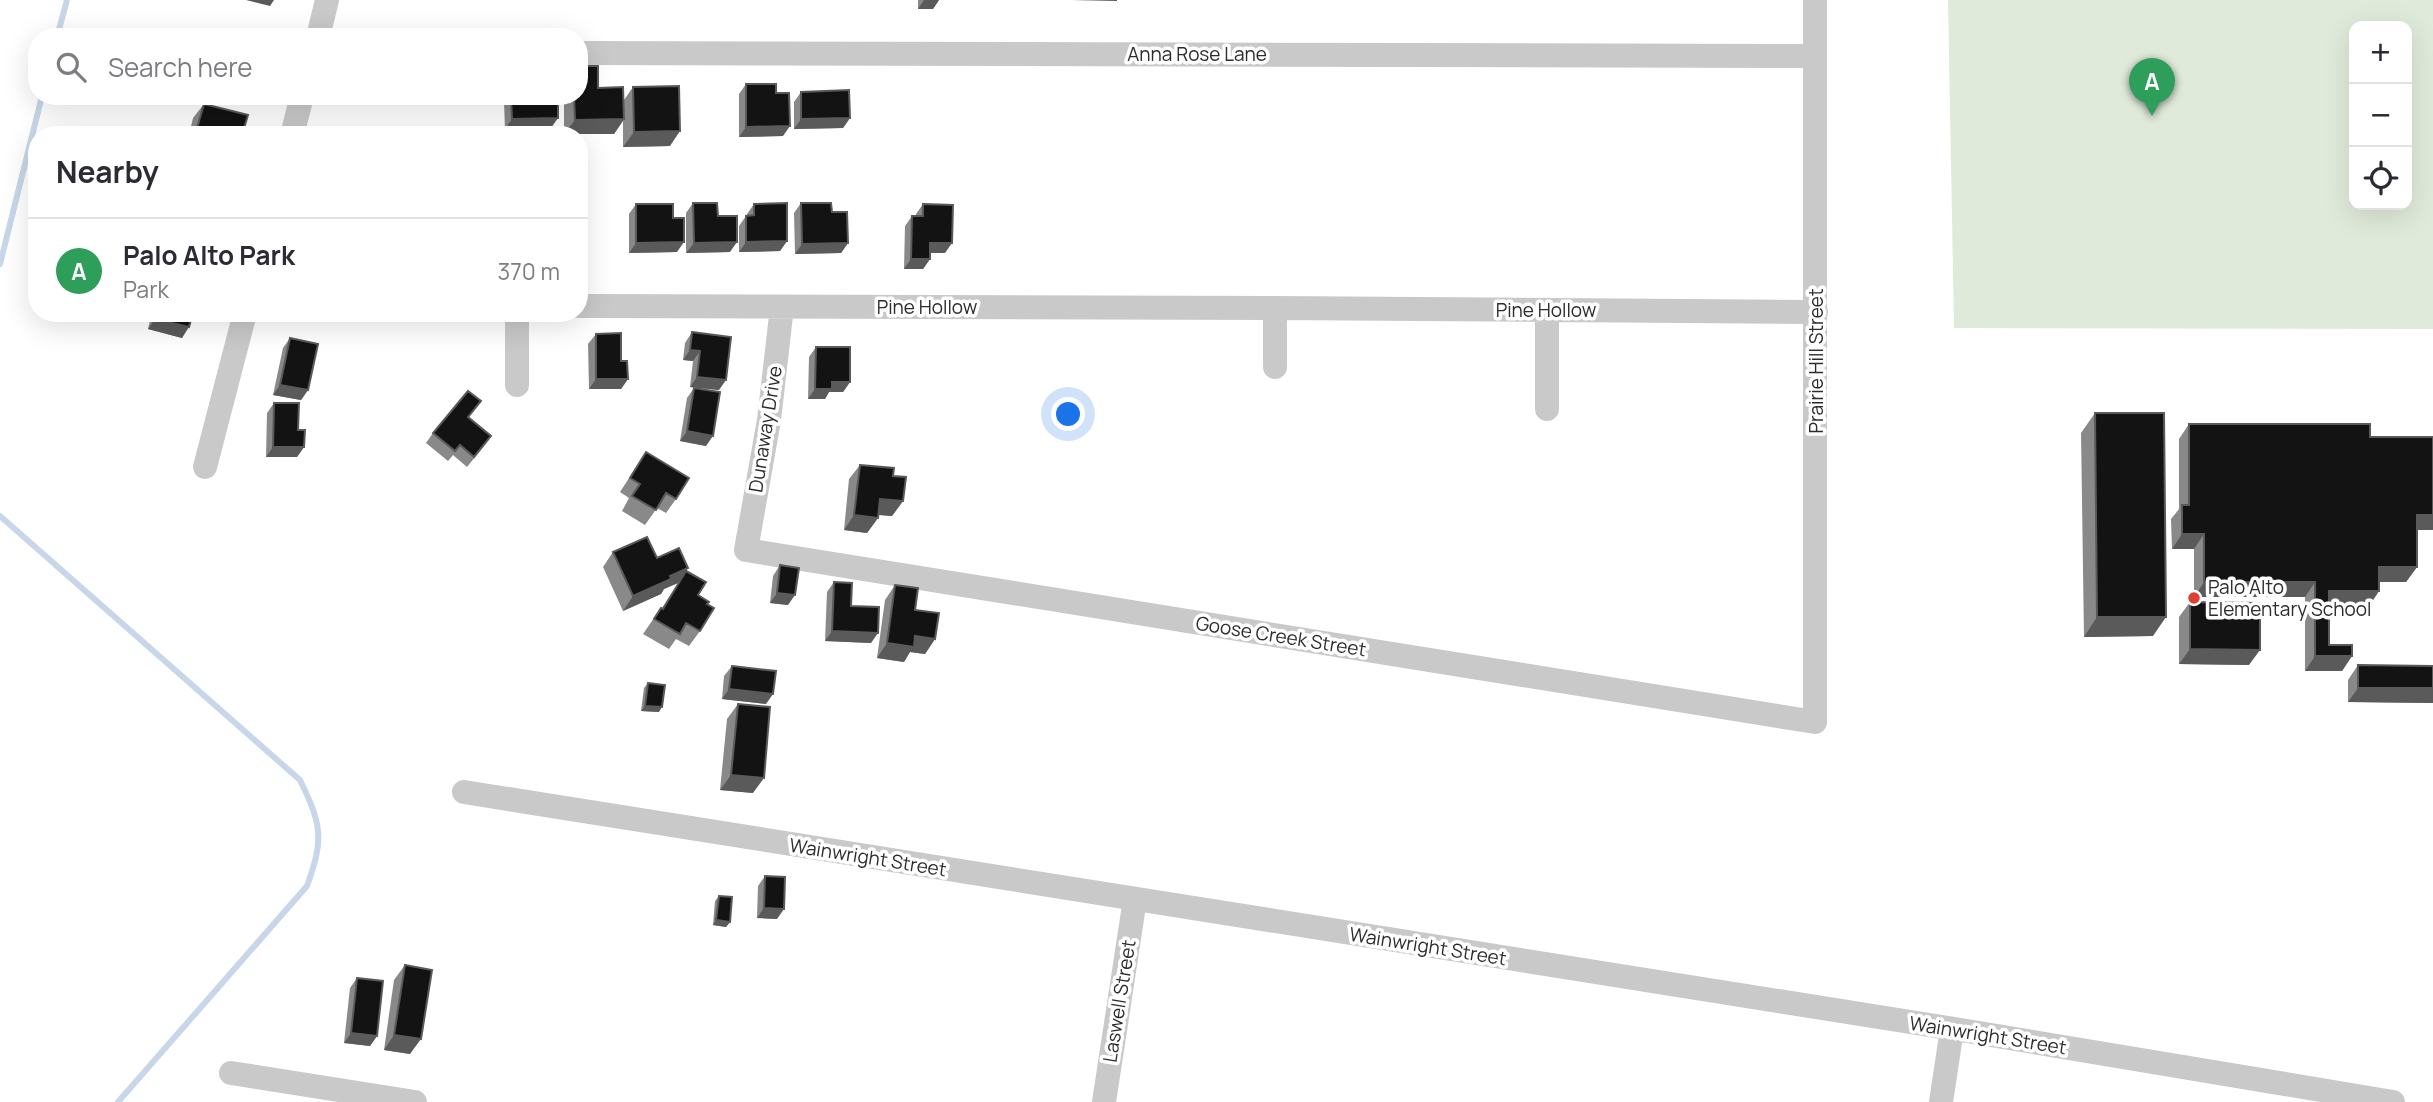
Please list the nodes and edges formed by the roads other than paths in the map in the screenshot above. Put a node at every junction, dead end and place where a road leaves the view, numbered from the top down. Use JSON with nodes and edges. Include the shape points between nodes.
{"nodes":[{"id":1,"x":327,"y":0,"type":"edge"},
{"id":2,"x":1815,"y":0,"type":"edge"},
{"id":3,"x":320,"y":28,"type":"edge"},
{"id":4,"x":588,"y":53,"type":"edge"},
{"id":5,"x":1814,"y":56,"type":"junction"},
{"id":6,"x":300,"y":105,"type":"edge"},
{"id":7,"x":294,"y":126,"type":"edge"},
{"id":8,"x":588,"y":306,"type":"edge"},
{"id":9,"x":782,"y":307,"type":"junction"},
{"id":10,"x":1275,"y":308,"type":"junction"},
{"id":11,"x":1547,"y":310,"type":"junction"},
{"id":12,"x":1816,"y":312,"type":"junction"},
{"id":13,"x":243,"y":322,"type":"edge"},
{"id":14,"x":517,"y":322,"type":"edge"},
{"id":15,"x":1275,"y":367,"type":"dead end"},
{"id":16,"x":517,"y":385,"type":"dead end"},
{"id":17,"x":1547,"y":409,"type":"dead end"},
{"id":18,"x":205,"y":467,"type":"dead end"},
{"id":19,"x":746,"y":550,"type":"joint"},
{"id":20,"x":1815,"y":722,"type":"joint"},
{"id":21,"x":464,"y":792,"type":"dead end"},
{"id":22,"x":1135,"y":900,"type":"junction"},
{"id":23,"x":1952,"y":1029,"type":"junction"},
{"id":24,"x":231,"y":1073,"type":"dead end"},
{"id":25,"x":415,"y":1102,"type":"edge"},
{"id":26,"x":1104,"y":1102,"type":"edge"},
{"id":27,"x":1941,"y":1102,"type":"edge"},
{"id":28,"x":2392,"y":1102,"type":"edge"}],
"edges":[{"from":1,"to":3,"type":"street"},
{"from":2,"to":5,"type":"street","name":"Prairie Hill Street"},
{"from":4,"to":5,"type":"street","name":"Anna Rose Lane"},
{"from":5,"to":12,"type":"street","name":"Prairie Hill Street"},
{"from":6,"to":7,"type":"street"},
{"from":8,"to":9,"type":"street","name":"Pine Hollow"},
{"from":9,"to":10,"type":"street","name":"Pine Hollow"},
{"from":9,"to":19,"type":"street","name":"Dunaway Drive","via":[[769,420]]},
{"from":10,"to":11,"type":"street","name":"Pine Hollow"},
{"from":10,"to":15,"type":"street"},
{"from":11,"to":12,"type":"street","name":"Pine Hollow"},
{"from":11,"to":17,"type":"street"},
{"from":12,"to":20,"type":"street","name":"Prairie Hill Street"},
{"from":13,"to":18,"type":"street"},
{"from":14,"to":16,"type":"street"},
{"from":19,"to":20,"type":"street","name":"Goose Creek Street"},
{"from":21,"to":22,"type":"street","name":"Wainwright Street"},
{"from":22,"to":23,"type":"street","name":"Wainwright Street"},
{"from":22,"to":26,"type":"street","name":"Laswell Street"},
{"from":23,"to":27,"type":"street"},
{"from":23,"to":28,"type":"street","name":"Wainwright Street"},
{"from":24,"to":25,"type":"street"}]}
